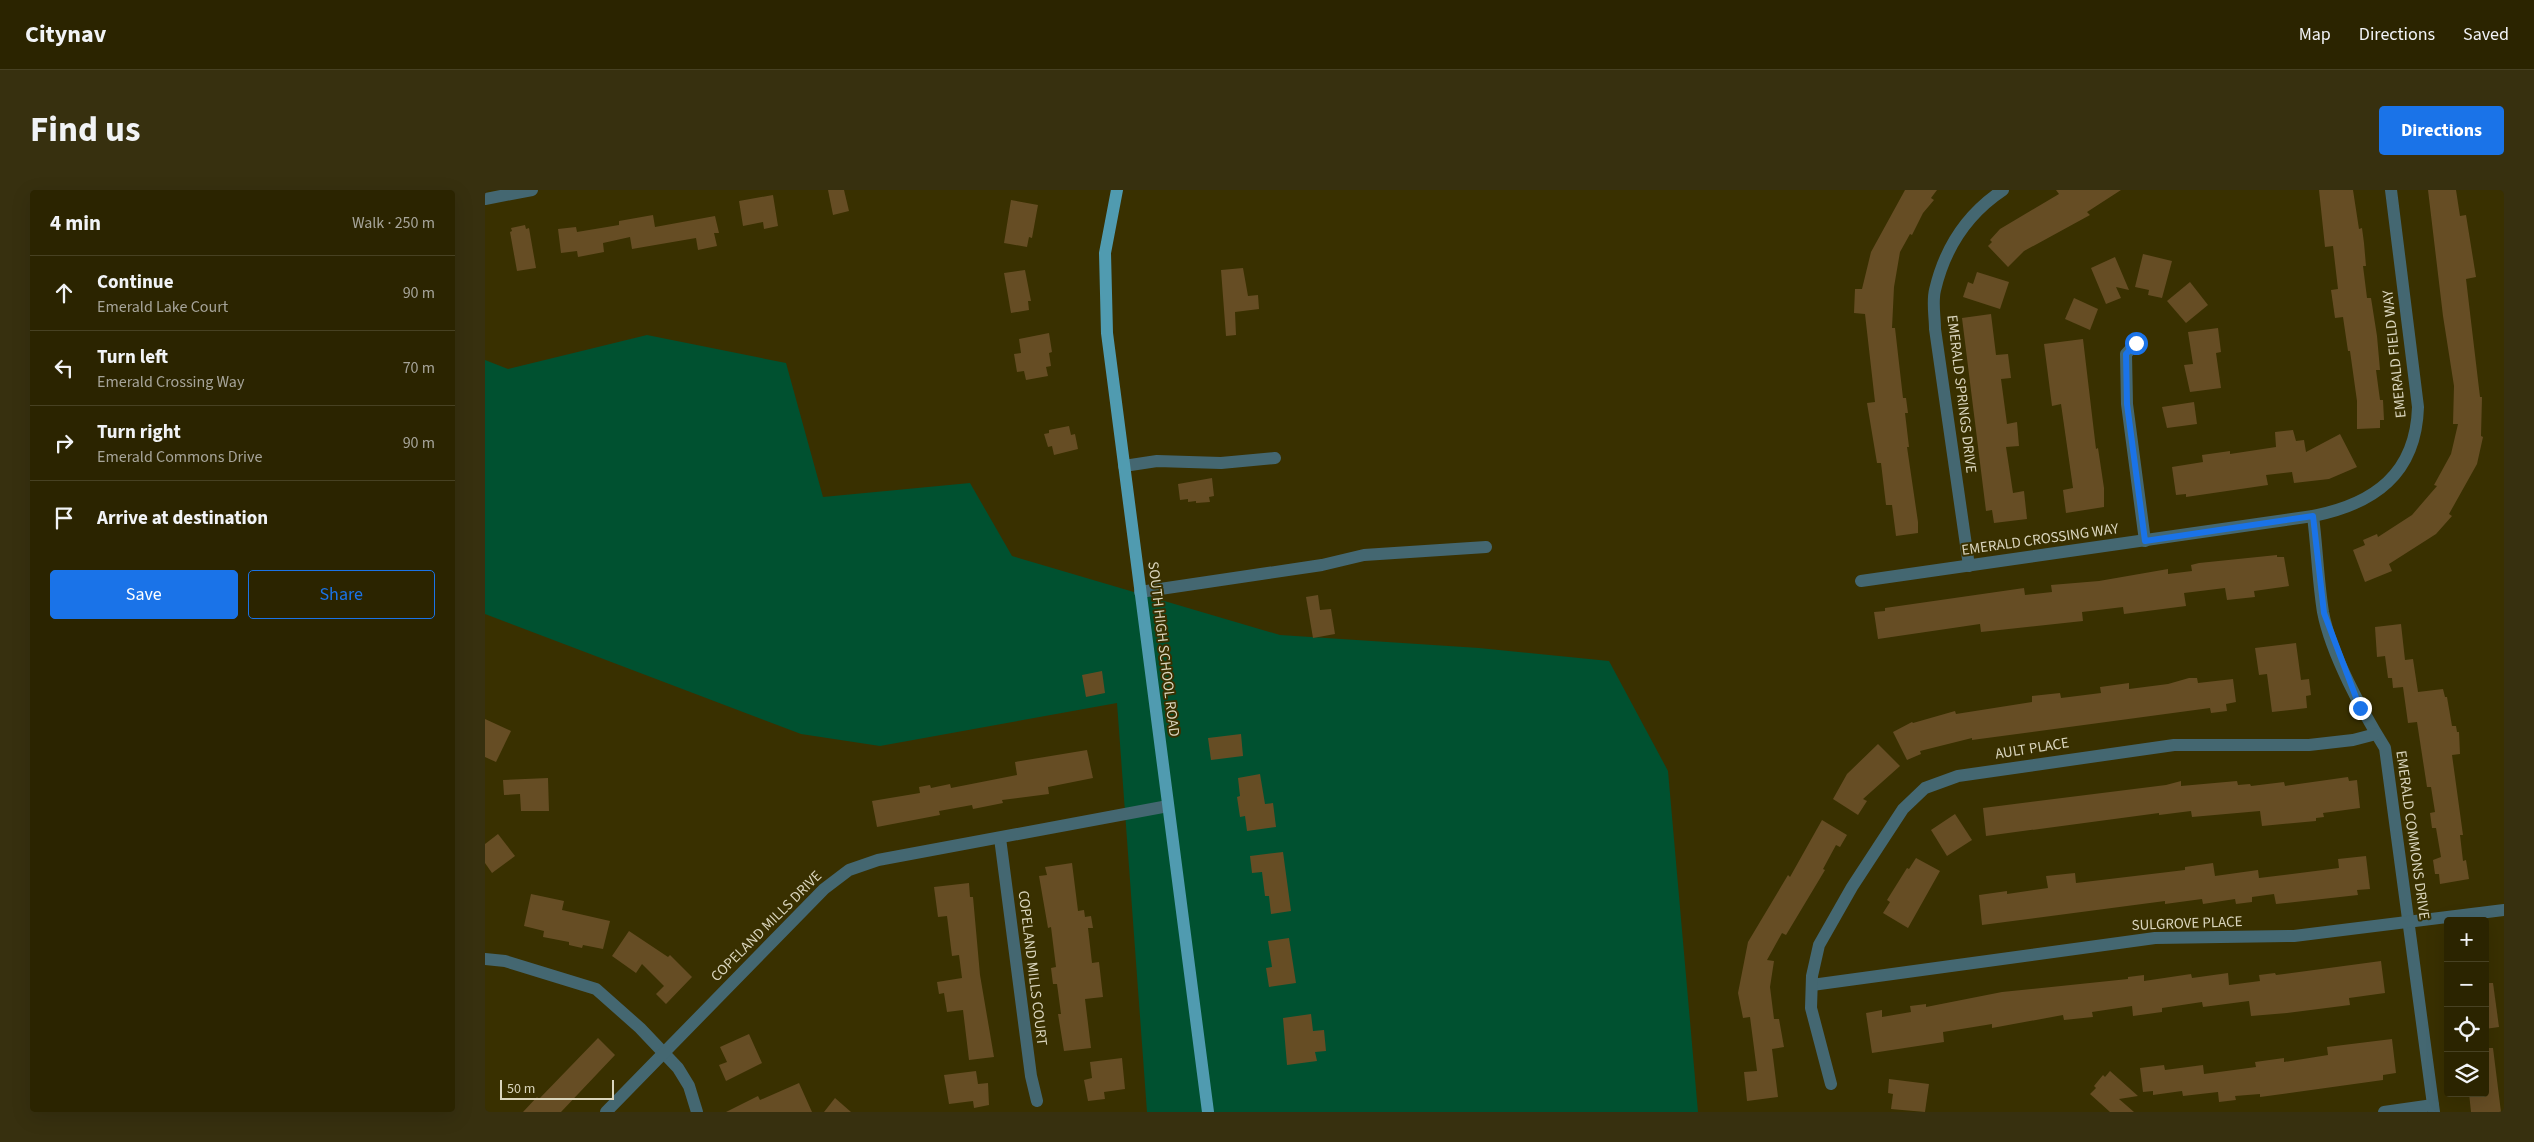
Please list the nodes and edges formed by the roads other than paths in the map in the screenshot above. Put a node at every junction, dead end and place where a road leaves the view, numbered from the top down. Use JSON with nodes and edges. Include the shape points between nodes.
{"nodes":[{"id":1,"x":532,"y":190,"type":"edge"},
{"id":2,"x":1117,"y":190,"type":"edge"},
{"id":3,"x":2003,"y":190,"type":"edge"},
{"id":4,"x":2391,"y":190,"type":"edge"},
{"id":5,"x":485,"y":199,"type":"edge"},
{"id":6,"x":2136,"y":343,"type":"dead end"},
{"id":7,"x":1275,"y":458,"type":"dead end"},
{"id":8,"x":1124,"y":466,"type":"junction"},
{"id":9,"x":2313,"y":516,"type":"junction"},
{"id":10,"x":2145,"y":541,"type":"junction"},
{"id":11,"x":1486,"y":547,"type":"dead end"},
{"id":12,"x":1969,"y":566,"type":"junction"},
{"id":13,"x":1861,"y":581,"type":"dead end"},
{"id":14,"x":1140,"y":592,"type":"junction"},
{"id":15,"x":2376,"y":734,"type":"junction"},
{"id":16,"x":1168,"y":806,"type":"junction"},
{"id":17,"x":1000,"y":838,"type":"junction"},
{"id":18,"x":2504,"y":910,"type":"edge"},
{"id":19,"x":2410,"y":923,"type":"junction"},
{"id":20,"x":485,"y":959,"type":"edge"},
{"id":21,"x":1812,"y":985,"type":"junction"},
{"id":22,"x":664,"y":1052,"type":"junction"},
{"id":23,"x":1831,"y":1084,"type":"dead end"},
{"id":24,"x":1037,"y":1101,"type":"dead end"},
{"id":25,"x":2434,"y":1108,"type":"edge"},
{"id":26,"x":606,"y":1112,"type":"edge"},
{"id":27,"x":697,"y":1112,"type":"edge"},
{"id":28,"x":1209,"y":1112,"type":"edge"},
{"id":29,"x":2384,"y":1112,"type":"edge"}],
"edges":[{"from":1,"to":5,"type":"street"},
{"from":2,"to":8,"type":"main road","name":"SOUTH HIGH SCHOOL ROAD","via":[[1106,244],[1105,298]]},
{"from":3,"to":12,"type":"street","name":"EMERALD SPRINGS DRIVE","via":[[1983,204],[1953,239],[1935,291],[1935,329]]},
{"from":4,"to":9,"type":"street","name":"EMERALD FIELD WAY","via":[[2418,407],[2417,430],[2394,477],[2378,492],[2340,511]]},
{"from":6,"to":10,"type":"street","via":[[2126,354],[2127,404]]},
{"from":7,"to":8,"type":"street","via":[[1221,463],[1157,461]]},
{"from":8,"to":14,"type":"main road","name":"SOUTH HIGH SCHOOL ROAD"},
{"from":9,"to":10,"type":"street","name":"EMERALD CROSSING WAY"},
{"from":9,"to":15,"type":"street","name":"EMERALD COMMONS DRIVE","via":[[2324,613],[2360,708]]},
{"from":10,"to":12,"type":"street","name":"EMERALD CROSSING WAY"},
{"from":11,"to":14,"type":"street","via":[[1364,555],[1322,565]]},
{"from":12,"to":13,"type":"street","name":"EMERALD CROSSING WAY"},
{"from":14,"to":16,"type":"main road","name":"SOUTH HIGH SCHOOL ROAD"},
{"from":15,"to":19,"type":"street","name":"EMERALD COMMONS DRIVE","via":[[2385,748]]},
{"from":15,"to":21,"type":"street","name":"AULT PLACE","via":[[2309,745],[2174,745],[1957,776],[1925,788],[1903,809],[1852,887],[1819,945]]},
{"from":16,"to":17,"type":"street","name":"COPELAND MILLS DRIVE"},
{"from":16,"to":28,"type":"main road","name":"SOUTH HIGH SCHOOL ROAD"},
{"from":17,"to":22,"type":"street","name":"COPELAND MILLS DRIVE","via":[[878,860],[841,874]]},
{"from":17,"to":24,"type":"street","name":"COPELAND MILLS COURT"},
{"from":18,"to":19,"type":"street","name":"SULGROVE PLACE"},
{"from":19,"to":21,"type":"street","name":"SULGROVE PLACE","via":[[2294,936],[2155,938]]},
{"from":19,"to":25,"type":"street","name":"EMERALD COMMONS DRIVE"},
{"from":20,"to":22,"type":"street","via":[[505,961],[596,988]]},
{"from":21,"to":23,"type":"street","name":"AULT PLACE","via":[[1811,1008]]},
{"from":22,"to":26,"type":"street","name":"COPELAND MILLS DRIVE"},
{"from":22,"to":27,"type":"street","via":[[685,1079]]},
{"from":25,"to":29,"type":"street"}]}
